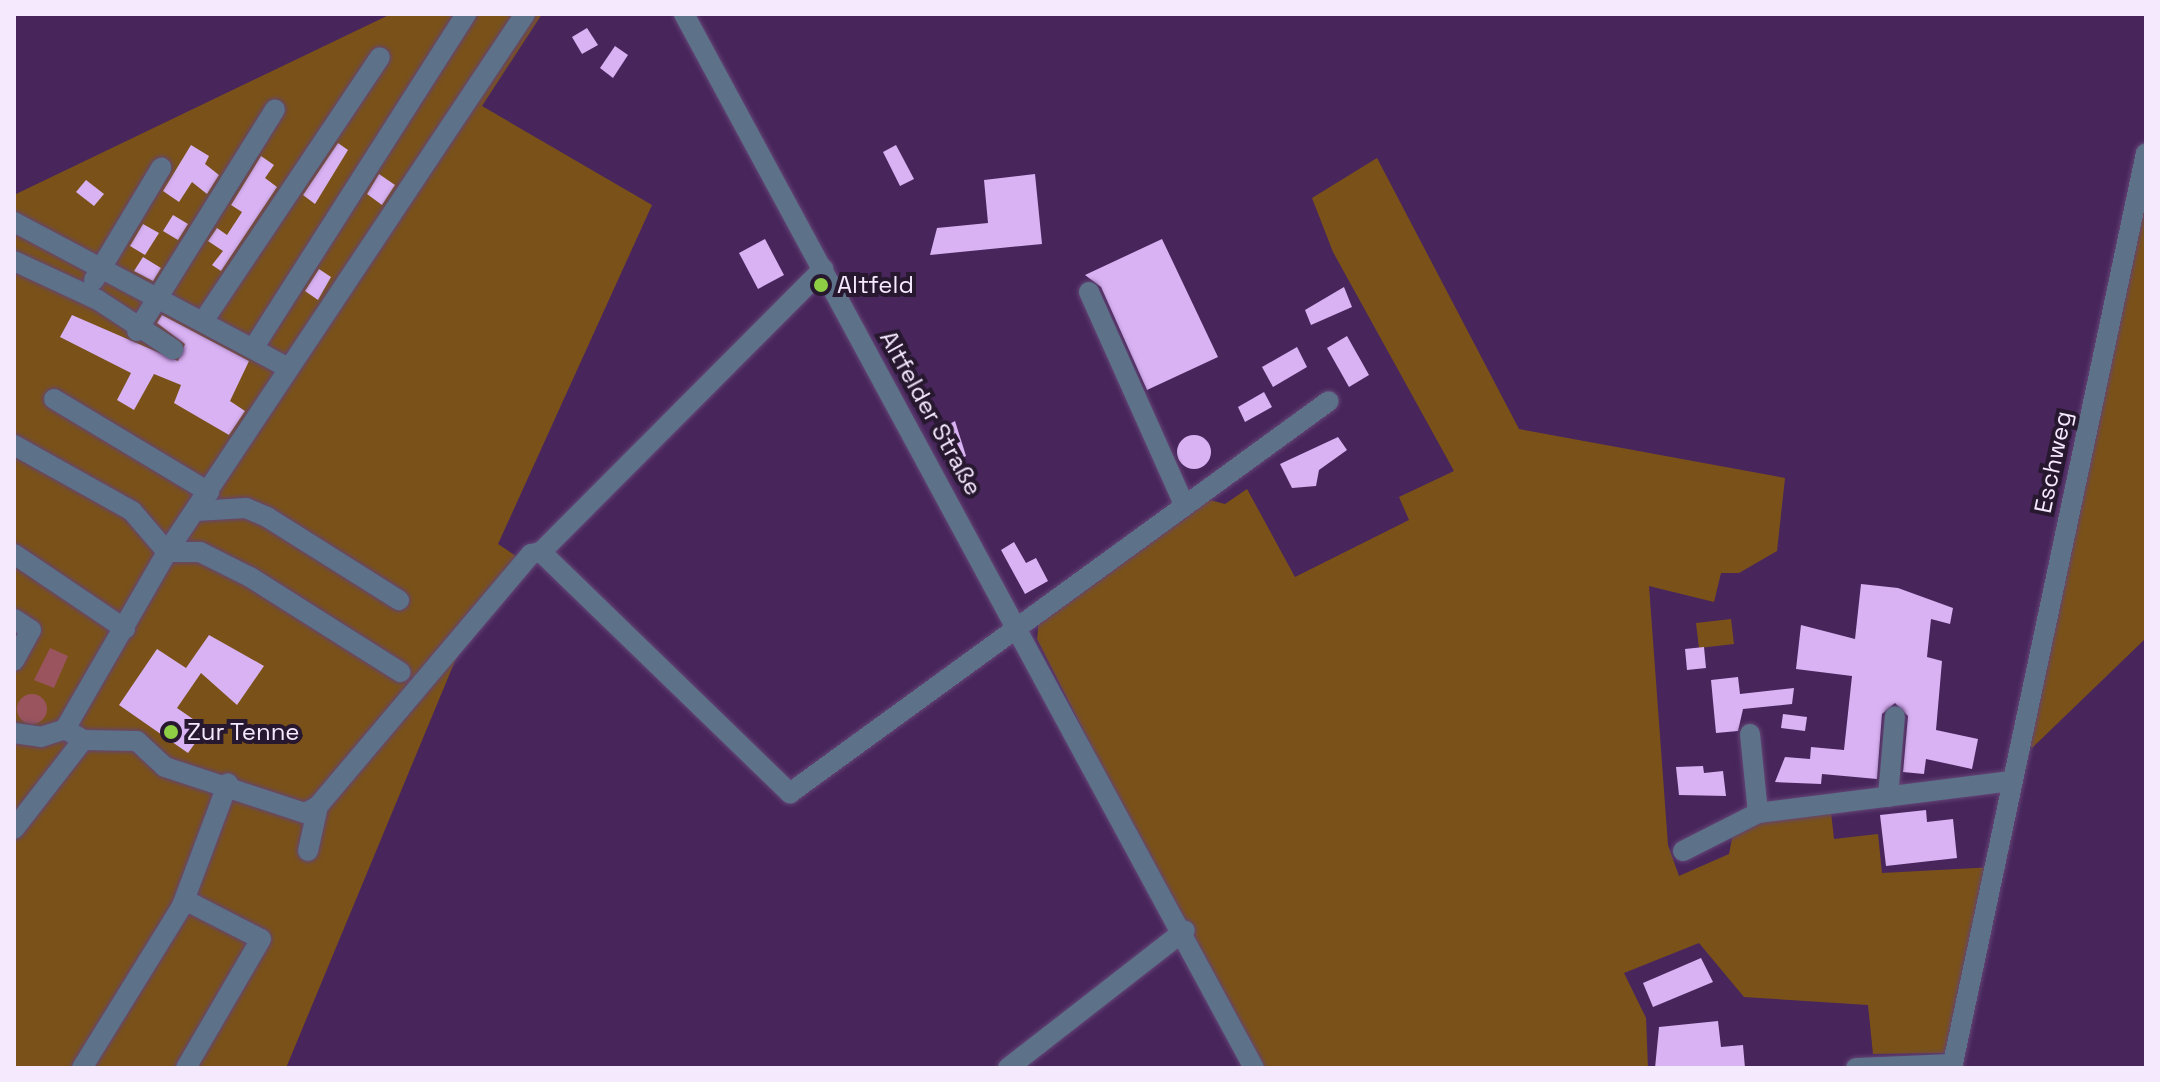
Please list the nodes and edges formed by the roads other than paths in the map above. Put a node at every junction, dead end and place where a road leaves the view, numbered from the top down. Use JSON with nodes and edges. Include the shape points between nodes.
{"nodes":[{"id":1,"x":466,"y":14,"type":"edge"},
{"id":2,"x":525,"y":14,"type":"edge"},
{"id":3,"x":684,"y":14,"type":"edge"},
{"id":4,"x":380,"y":57,"type":"dead end"},
{"id":5,"x":275,"y":109,"type":"dead end"},
{"id":6,"x":2146,"y":153,"type":"edge"},
{"id":7,"x":161,"y":168,"type":"dead end"},
{"id":8,"x":14,"y":222,"type":"edge"},
{"id":9,"x":14,"y":261,"type":"edge"},
{"id":10,"x":101,"y":268,"type":"junction"},
{"id":11,"x":823,"y":269,"type":"junction"},
{"id":12,"x":1089,"y":292,"type":"dead end"},
{"id":13,"x":86,"y":293,"type":"junction"},
{"id":14,"x":154,"y":295,"type":"junction"},
{"id":15,"x":204,"y":320,"type":"junction"},
{"id":16,"x":137,"y":331,"type":"junction"},
{"id":17,"x":254,"y":347,"type":"junction"},
{"id":18,"x":173,"y":349,"type":"dead end"},
{"id":19,"x":287,"y":367,"type":"junction"},
{"id":20,"x":54,"y":399,"type":"dead end"},
{"id":21,"x":1329,"y":401,"type":"dead end"},
{"id":22,"x":14,"y":445,"type":"edge"},
{"id":23,"x":209,"y":492,"type":"junction"},
{"id":24,"x":1184,"y":504,"type":"junction"},
{"id":25,"x":196,"y":511,"type":"junction"},
{"id":26,"x":167,"y":552,"type":"junction"},
{"id":27,"x":541,"y":552,"type":"junction"},
{"id":28,"x":14,"y":554,"type":"edge"},
{"id":29,"x":399,"y":600,"type":"dead end"},
{"id":30,"x":14,"y":619,"type":"edge"},
{"id":31,"x":1017,"y":625,"type":"junction"},
{"id":32,"x":125,"y":629,"type":"junction"},
{"id":33,"x":14,"y":661,"type":"edge"},
{"id":34,"x":400,"y":672,"type":"dead end"},
{"id":35,"x":1895,"y":716,"type":"dead end"},
{"id":36,"x":14,"y":733,"type":"edge"},
{"id":37,"x":1750,"y":734,"type":"dead end"},
{"id":38,"x":74,"y":735,"type":"junction"},
{"id":39,"x":2011,"y":781,"type":"junction"},
{"id":40,"x":228,"y":783,"type":"junction"},
{"id":41,"x":1888,"y":797,"type":"junction"},
{"id":42,"x":318,"y":806,"type":"junction"},
{"id":43,"x":1758,"y":813,"type":"junction"},
{"id":44,"x":14,"y":829,"type":"edge"},
{"id":45,"x":308,"y":851,"type":"dead end"},
{"id":46,"x":1683,"y":851,"type":"dead end"},
{"id":47,"x":185,"y":900,"type":"junction"},
{"id":48,"x":1185,"y":930,"type":"junction"},
{"id":49,"x":1953,"y":1066,"type":"edge"},
{"id":50,"x":82,"y":1068,"type":"edge"},
{"id":51,"x":186,"y":1068,"type":"edge"},
{"id":52,"x":1008,"y":1068,"type":"edge"},
{"id":53,"x":1254,"y":1068,"type":"edge"},
{"id":54,"x":1856,"y":1068,"type":"edge"}],
"edges":[{"from":1,"to":17,"type":"street"},
{"from":2,"to":19,"type":"street"},
{"from":3,"to":11,"type":"street","name":"Altfelder Straße"},
{"from":4,"to":15,"type":"street"},
{"from":5,"to":14,"type":"street"},
{"from":6,"to":39,"type":"street","name":"Eschweg"},
{"from":7,"to":10,"type":"street"},
{"from":8,"to":10,"type":"street"},
{"from":9,"to":13,"type":"street"},
{"from":10,"to":13,"type":"street"},
{"from":10,"to":14,"type":"street"},
{"from":11,"to":27,"type":"street"},
{"from":11,"to":31,"type":"street","name":"Altfelder Straße"},
{"from":12,"to":24,"type":"street"},
{"from":13,"to":16,"type":"street"},
{"from":14,"to":15,"type":"street"},
{"from":14,"to":16,"type":"street"},
{"from":15,"to":17,"type":"street"},
{"from":16,"to":18,"type":"street"},
{"from":17,"to":19,"type":"street"},
{"from":19,"to":23,"type":"street"},
{"from":20,"to":23,"type":"street"},
{"from":21,"to":24,"type":"street"},
{"from":22,"to":26,"type":"street","via":[[132,511]]},
{"from":23,"to":25,"type":"street"},
{"from":24,"to":31,"type":"street"},
{"from":25,"to":26,"type":"street"},
{"from":25,"to":29,"type":"street","via":[[246,508],[267,517]]},
{"from":26,"to":32,"type":"street"},
{"from":26,"to":34,"type":"street","via":[[200,552],[250,577]]},
{"from":27,"to":31,"type":"street","via":[[790,793]]},
{"from":27,"to":42,"type":"street","via":[[531,554]]},
{"from":28,"to":32,"type":"street"},
{"from":30,"to":33,"type":"street","via":[[31,630]]},
{"from":31,"to":48,"type":"street","name":"Altfelder Straße"},
{"from":32,"to":38,"type":"street"},
{"from":35,"to":41,"type":"street"},
{"from":36,"to":38,"type":"street"},
{"from":37,"to":43,"type":"street"},
{"from":38,"to":40,"type":"street","via":[[137,741],[165,767]]},
{"from":38,"to":44,"type":"street"},
{"from":39,"to":41,"type":"street"},
{"from":39,"to":49,"type":"street","name":"Eschweg"},
{"from":40,"to":42,"type":"street","via":[[305,813]]},
{"from":40,"to":47,"type":"street"},
{"from":41,"to":43,"type":"street"},
{"from":42,"to":45,"type":"street"},
{"from":43,"to":46,"type":"street"},
{"from":47,"to":50,"type":"street"},
{"from":47,"to":51,"type":"street","via":[[261,939]]},
{"from":48,"to":52,"type":"street"},
{"from":48,"to":53,"type":"street","name":"Altfelder Straße"},
{"from":49,"to":54,"type":"street"}]}
